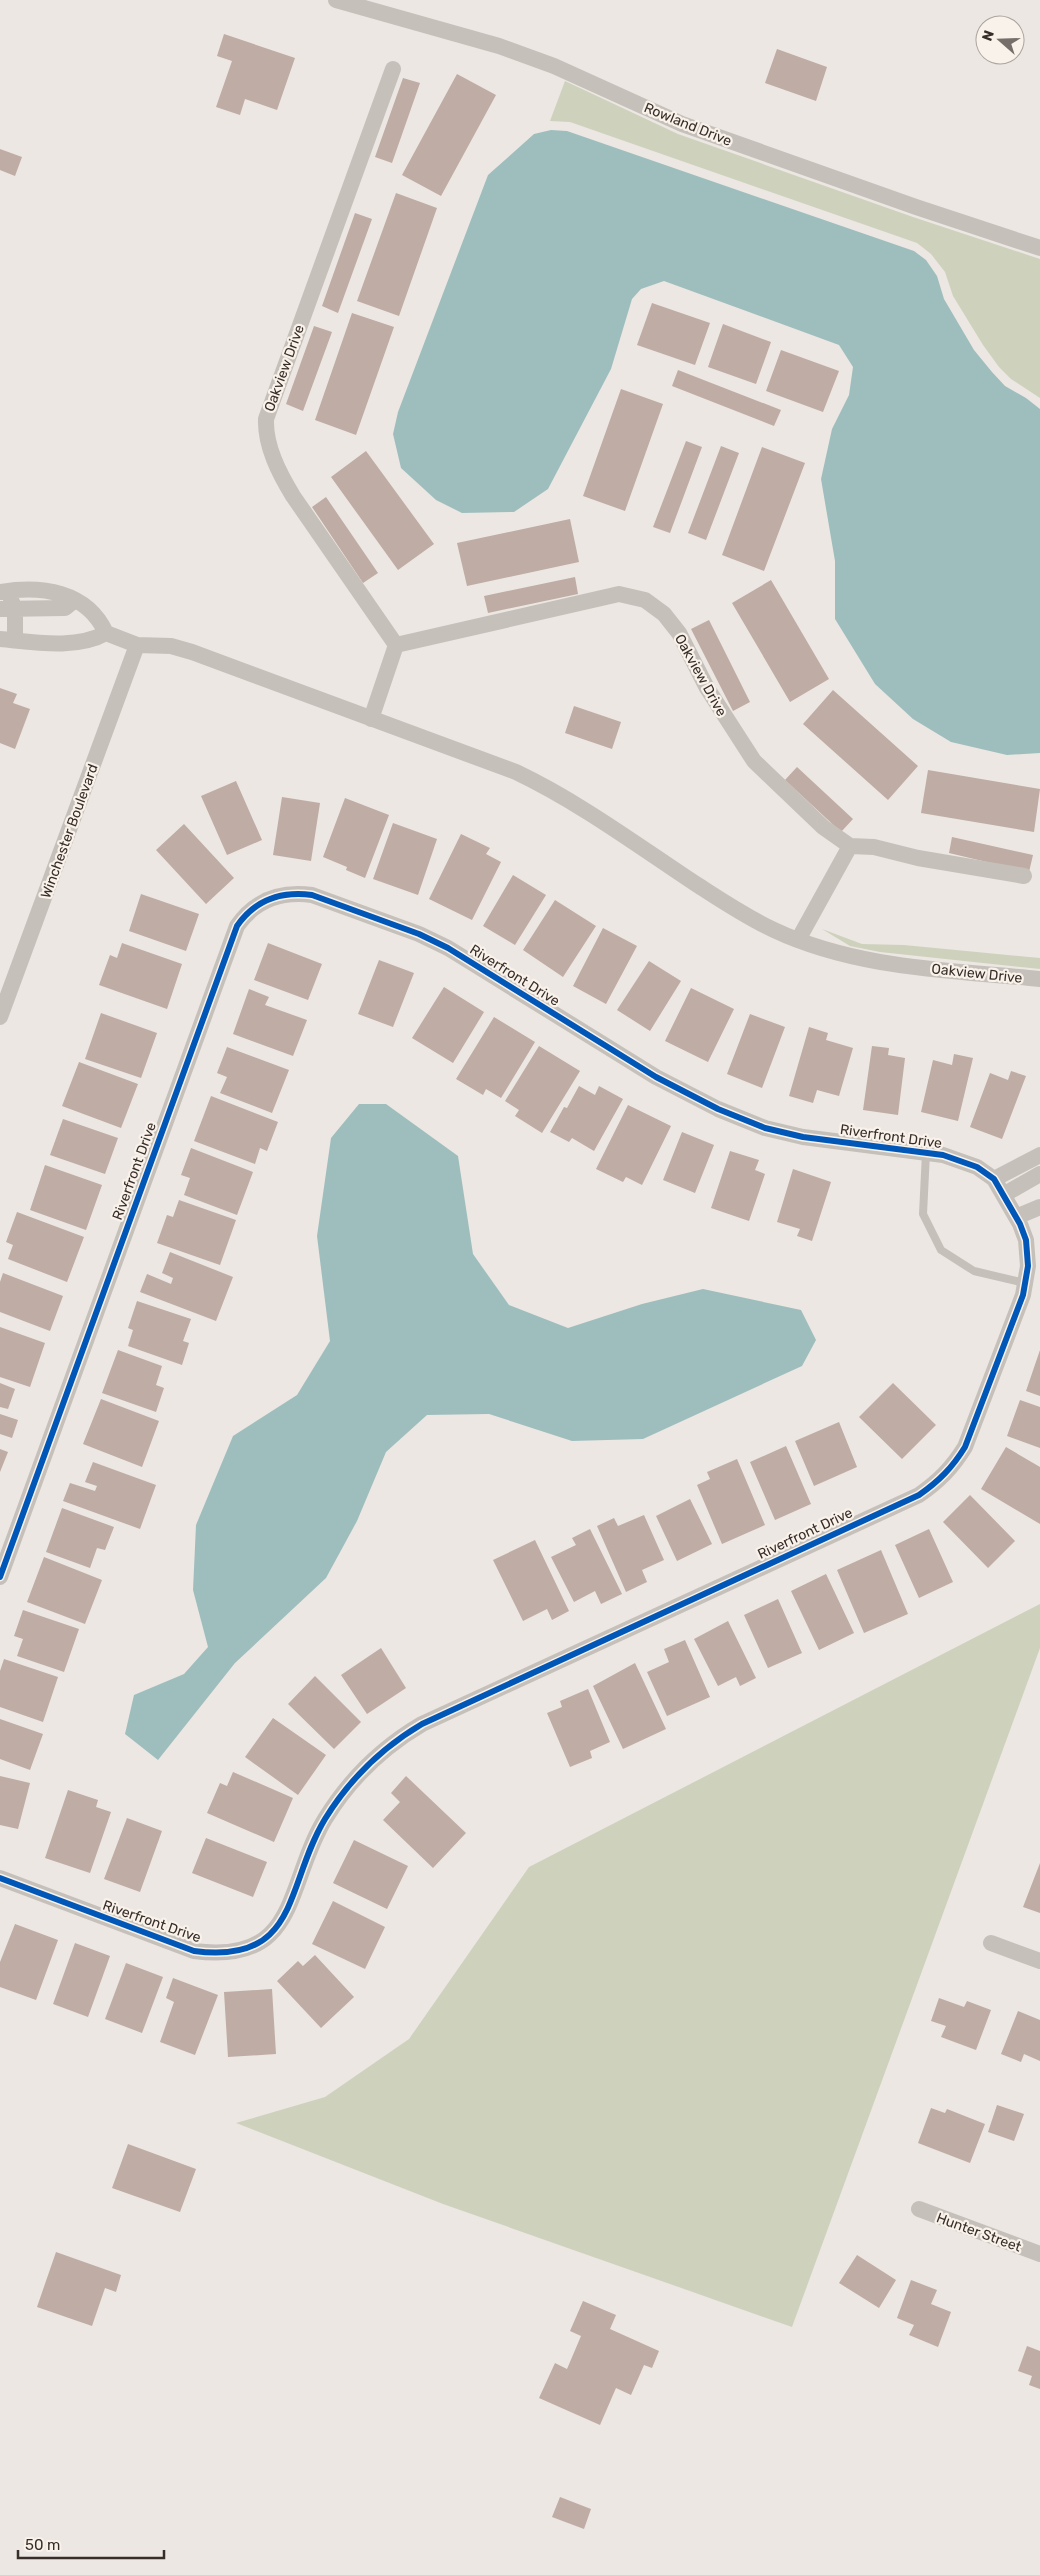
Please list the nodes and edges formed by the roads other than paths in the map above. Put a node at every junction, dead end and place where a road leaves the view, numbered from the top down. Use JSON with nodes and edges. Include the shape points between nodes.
{"nodes":[{"id":1,"x":336,"y":0,"type":"edge"},
{"id":2,"x":392,"y":69,"type":"dead end"},
{"id":3,"x":1040,"y":248,"type":"edge"},
{"id":4,"x":4,"y":592,"type":"edge"},
{"id":5,"x":75,"y":600,"type":"junction"},
{"id":6,"x":8,"y":609,"type":"edge"},
{"id":7,"x":106,"y":633,"type":"junction"},
{"id":8,"x":8,"y":639,"type":"edge"},
{"id":9,"x":137,"y":645,"type":"junction"},
{"id":10,"x":396,"y":645,"type":"junction"},
{"id":11,"x":370,"y":719,"type":"junction"},
{"id":12,"x":850,"y":846,"type":"junction"},
{"id":13,"x":1024,"y":876,"type":"dead end"},
{"id":14,"x":798,"y":940,"type":"junction"},
{"id":15,"x":1040,"y":979,"type":"edge"},
{"id":16,"x":0,"y":1018,"type":"edge"},
{"id":17,"x":926,"y":1153,"type":"junction"},
{"id":18,"x":1040,"y":1155,"type":"edge"},
{"id":19,"x":1040,"y":1174,"type":"edge"},
{"id":20,"x":994,"y":1179,"type":"junction"},
{"id":21,"x":1005,"y":1194,"type":"junction"},
{"id":22,"x":1040,"y":1207,"type":"edge"},
{"id":23,"x":1016,"y":1217,"type":"junction"},
{"id":24,"x":1025,"y":1283,"type":"junction"},
{"id":25,"x":0,"y":1577,"type":"edge"},
{"id":26,"x":0,"y":1878,"type":"edge"},
{"id":27,"x":992,"y":1943,"type":"dead end"},
{"id":28,"x":1040,"y":1961,"type":"edge"},
{"id":29,"x":919,"y":2209,"type":"dead end"},
{"id":30,"x":1040,"y":2254,"type":"edge"}],
"edges":[{"from":1,"to":3,"type":"street","name":"Rowland Drive","via":[[499,46],[554,66],[682,124]]},
{"from":2,"to":10,"type":"street","name":"Oakview Drive","via":[[266,419],[266,430],[283,479]]},
{"from":4,"to":5,"type":"street","via":[[63,592]]},
{"from":4,"to":6,"type":"street"},
{"from":5,"to":6,"type":"street","via":[[65,608]]},
{"from":5,"to":7,"type":"street","via":[[100,620]]},
{"from":6,"to":8,"type":"street"},
{"from":7,"to":8,"type":"street","via":[[92,641],[65,643]]},
{"from":7,"to":9,"type":"street","name":"Oakview Drive"},
{"from":9,"to":11,"type":"street","name":"Oakview Drive","via":[[171,646],[192,652]]},
{"from":9,"to":16,"type":"street","name":"Winchester Boulevard"},
{"from":10,"to":11,"type":"street"},
{"from":10,"to":12,"type":"street","name":"Oakview Drive","via":[[619,594],[644,600],[664,614],[679,633],[707,688],[754,761],[823,827]]},
{"from":11,"to":14,"type":"street","name":"Oakview Drive","via":[[516,772],[540,784],[742,914]]},
{"from":12,"to":13,"type":"street","via":[[874,847]]},
{"from":12,"to":14,"type":"street"},
{"from":14,"to":15,"type":"street","name":"Oakview Drive","via":[[828,951],[880,962]]},
{"from":17,"to":20,"type":"street","name":"Riverfront Drive","via":[[943,1155],[977,1167]]},
{"from":17,"to":24,"type":"lane","via":[[923,1214],[941,1250],[974,1271]]},
{"from":17,"to":25,"type":"street","name":"Riverfront Drive","via":[[803,1137],[766,1128],[684,1092],[448,948],[419,934],[312,895],[278,895],[263,901],[252,908],[237,926]]},
{"from":18,"to":20,"type":"street"},
{"from":19,"to":21,"type":"street"},
{"from":20,"to":21,"type":"street","name":"Riverfront Drive"},
{"from":21,"to":23,"type":"street","name":"Riverfront Drive"},
{"from":22,"to":23,"type":"street"},
{"from":23,"to":24,"type":"street","name":"Riverfront Drive","via":[[1026,1240],[1028,1266]]},
{"from":24,"to":26,"type":"street","name":"Riverfront Drive","via":[[966,1448],[938,1481],[919,1495],[397,1738],[348,1788],[325,1819],[311,1846],[289,1908],[277,1928],[258,1944],[218,1954],[194,1951]]},
{"from":27,"to":28,"type":"street"},
{"from":29,"to":30,"type":"street","name":"Hunter Street"}]}
